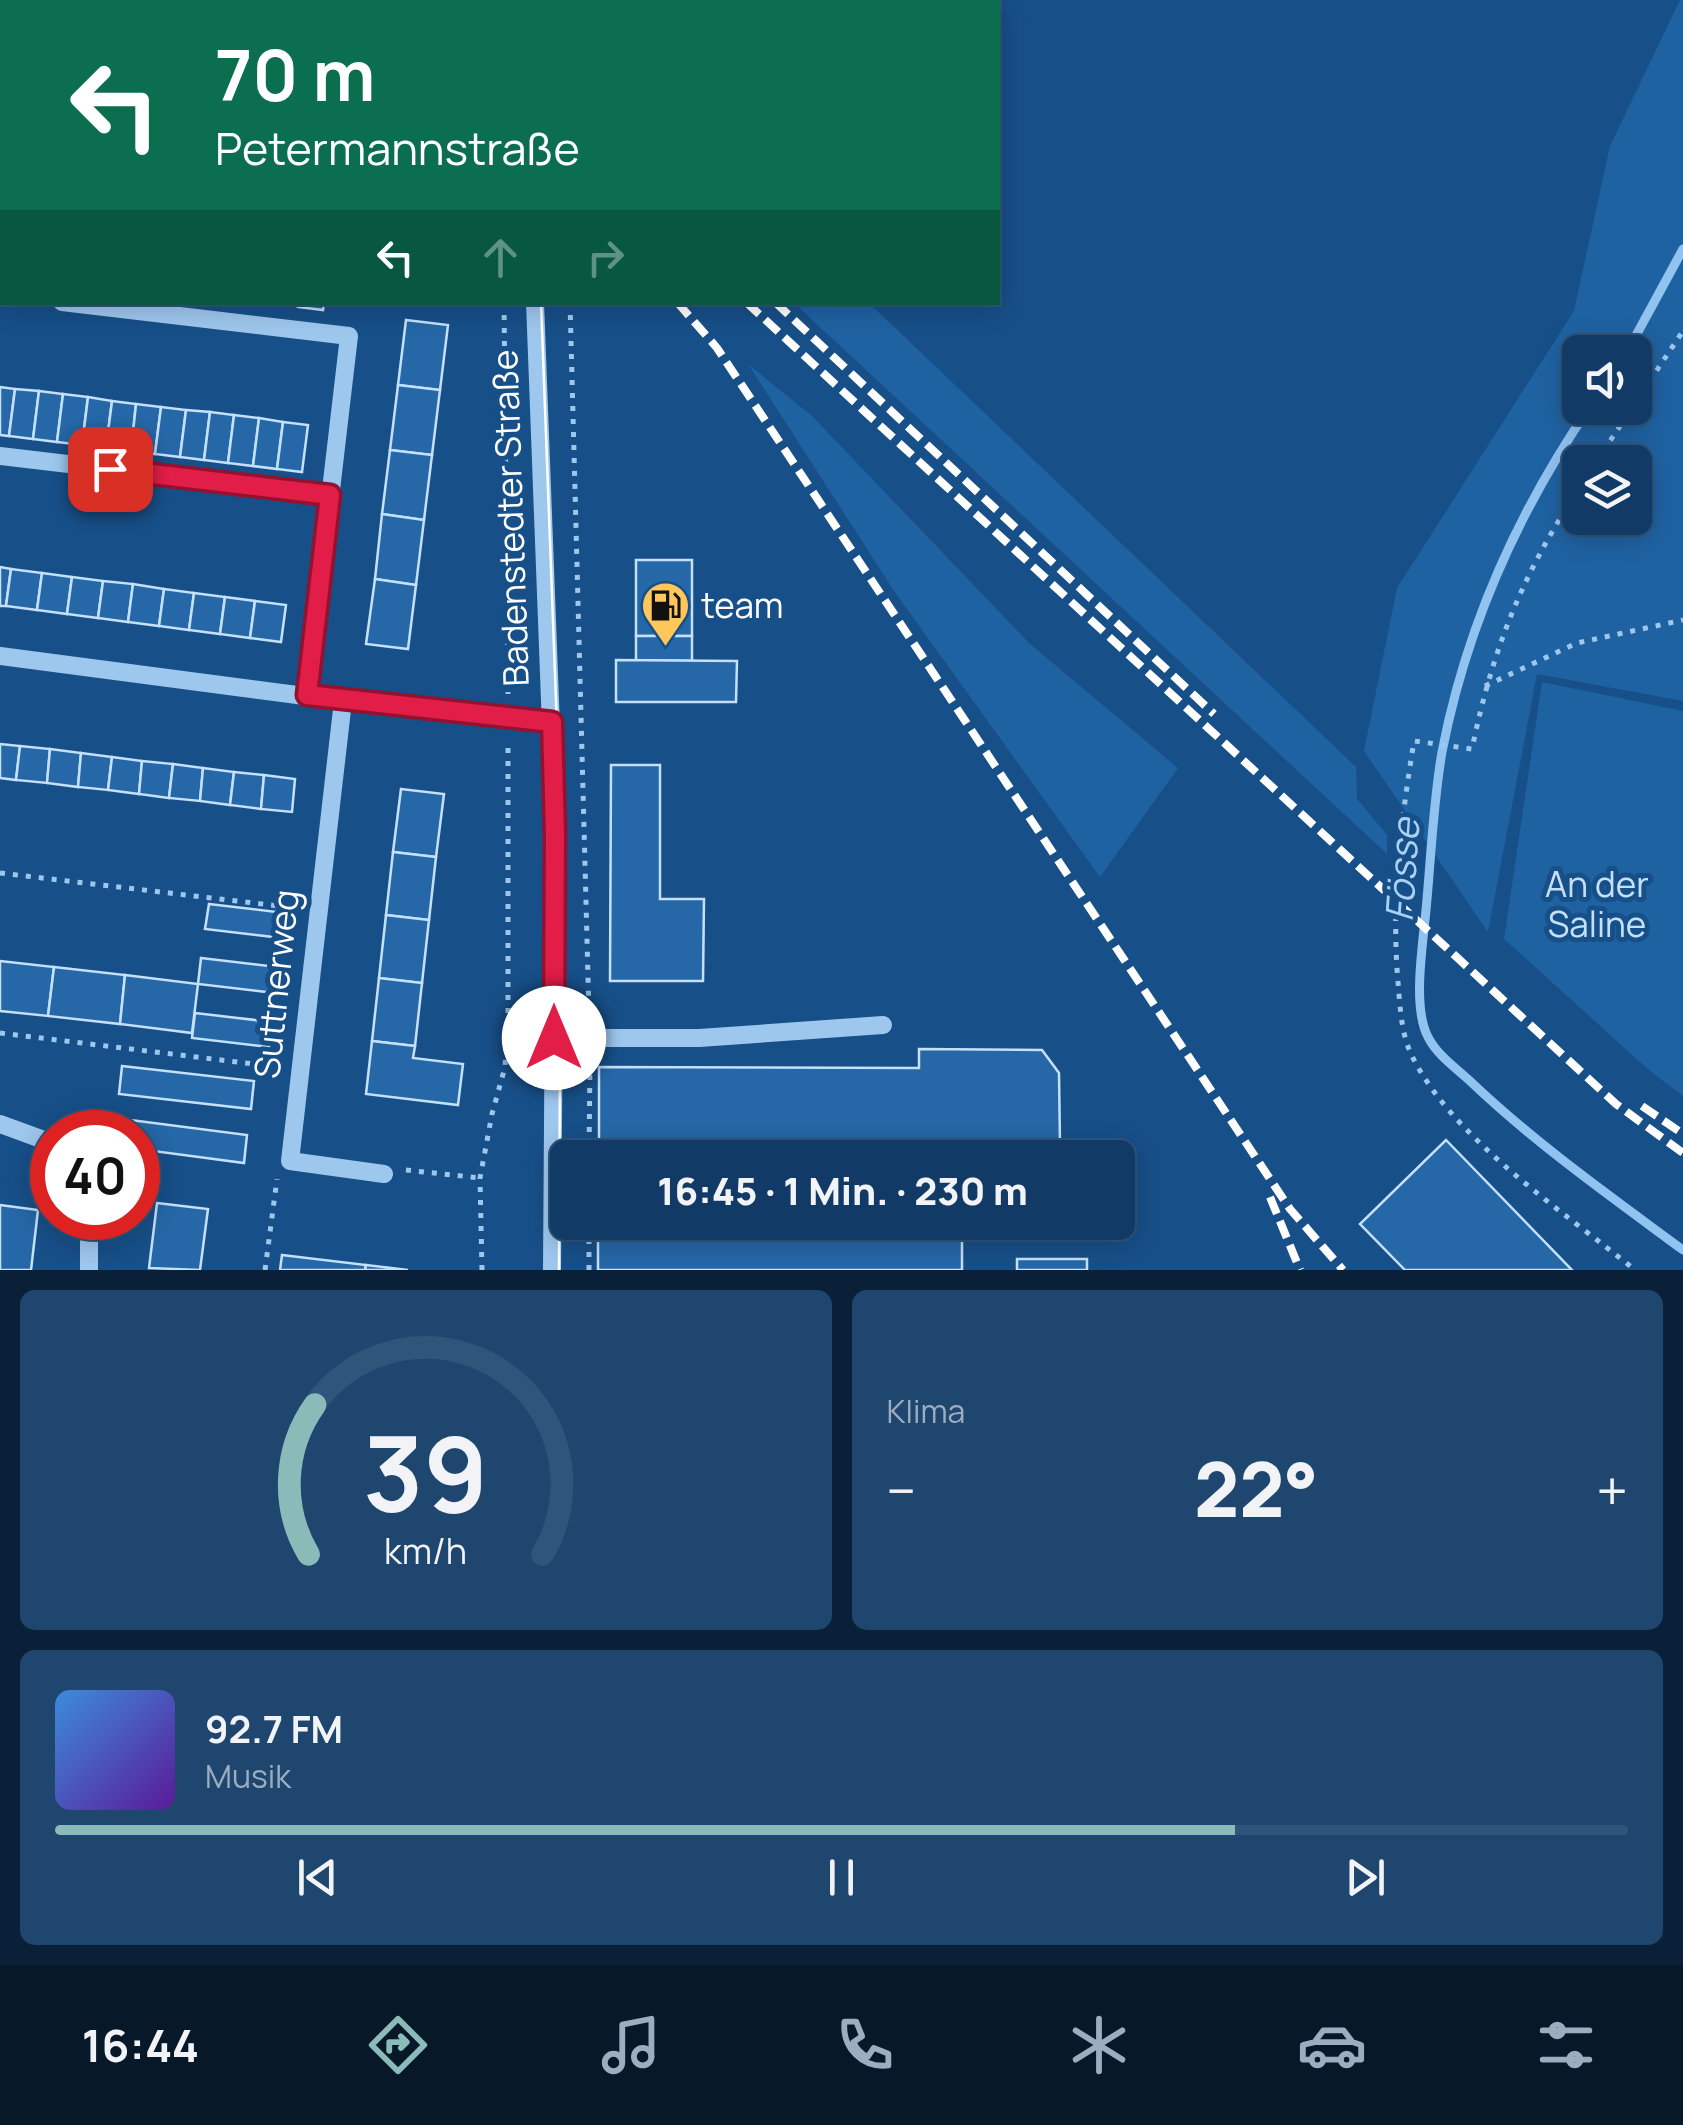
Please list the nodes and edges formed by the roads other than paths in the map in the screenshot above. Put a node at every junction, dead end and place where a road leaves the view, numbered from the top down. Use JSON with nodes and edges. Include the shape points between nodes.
{"nodes":[{"id":1,"x":87,"y":305,"type":"edge"},
{"id":2,"x":536,"y":305,"type":"edge"},
{"id":3,"x":0,"y":456,"type":"edge"},
{"id":4,"x":330,"y":495,"type":"junction"},
{"id":5,"x":0,"y":656,"type":"edge"},
{"id":6,"x":307,"y":695,"type":"junction"},
{"id":7,"x":342,"y":701,"type":"junction"},
{"id":8,"x":552,"y":722,"type":"junction"},
{"id":9,"x":883,"y":1025,"type":"dead end"},
{"id":10,"x":554,"y":1038,"type":"junction"},
{"id":11,"x":0,"y":1124,"type":"edge"},
{"id":12,"x":30,"y":1135,"type":"edge"},
{"id":13,"x":384,"y":1174,"type":"road end"},
{"id":14,"x":89,"y":1240,"type":"edge"},
{"id":15,"x":88,"y":1270,"type":"edge"},
{"id":16,"x":552,"y":1270,"type":"edge"}],
"edges":[{"from":1,"to":4,"type":"street","via":[[349,336]]},
{"from":2,"to":8,"type":"street","name":"Badenstedter Straße"},
{"from":3,"to":4,"type":"street"},
{"from":4,"to":6,"type":"street"},
{"from":5,"to":6,"type":"street"},
{"from":6,"to":7,"type":"street"},
{"from":7,"to":8,"type":"street"},
{"from":7,"to":13,"type":"street","name":"Suttnerweg","via":[[290,1161]]},
{"from":8,"to":10,"type":"street","name":"Badenstedter Straße"},
{"from":9,"to":10,"type":"street","via":[[718,1037]]},
{"from":10,"to":16,"type":"street","name":"Badenstedter Straße"},
{"from":11,"to":12,"type":"street"},
{"from":14,"to":15,"type":"street"}]}
